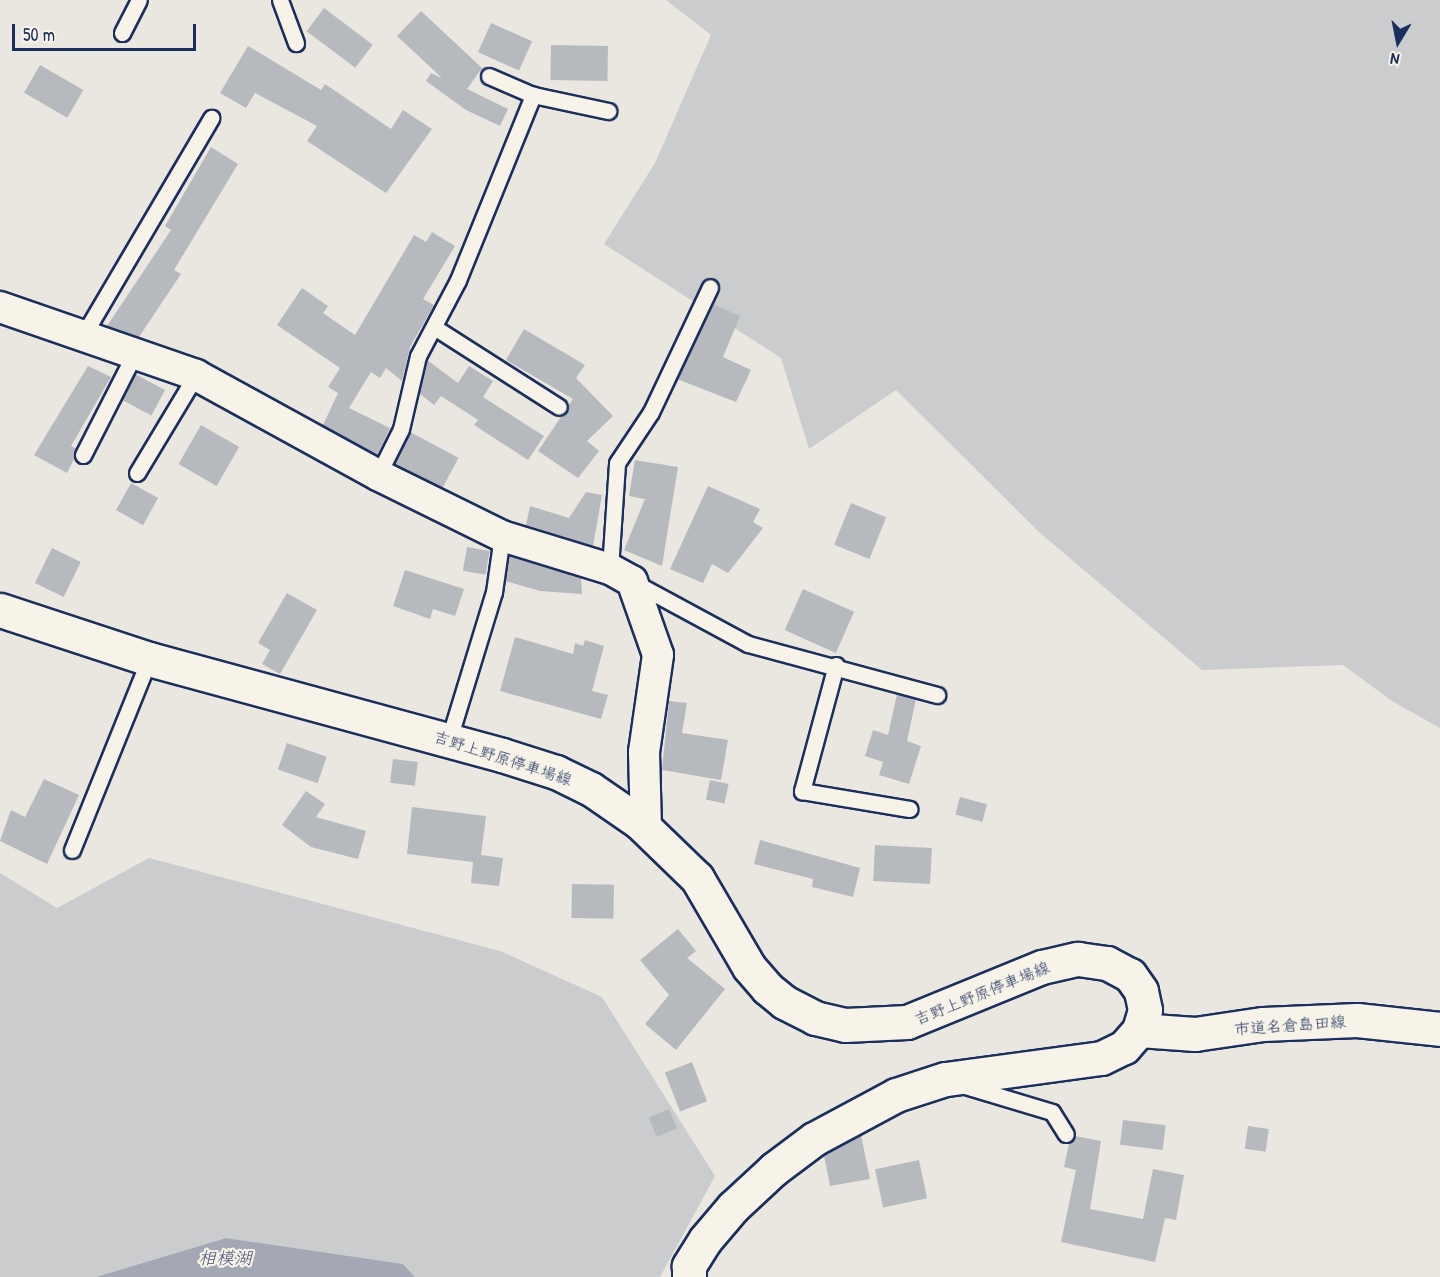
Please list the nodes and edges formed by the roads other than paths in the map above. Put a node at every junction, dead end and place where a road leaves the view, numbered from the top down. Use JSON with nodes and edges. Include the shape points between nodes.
{"nodes":[{"id":1,"x":139,"y":0,"type":"edge"},
{"id":2,"x":280,"y":0,"type":"edge"},
{"id":3,"x":122,"y":33,"type":"dead end"},
{"id":4,"x":296,"y":43,"type":"dead end"},
{"id":5,"x":489,"y":76,"type":"dead end"},
{"id":6,"x":533,"y":95,"type":"junction"},
{"id":7,"x":608,"y":111,"type":"dead end"},
{"id":8,"x":211,"y":118,"type":"dead end"},
{"id":9,"x":710,"y":287,"type":"dead end"},
{"id":10,"x":0,"y":307,"type":"edge"},
{"id":11,"x":434,"y":327,"type":"junction"},
{"id":12,"x":84,"y":334,"type":"junction"},
{"id":13,"x":136,"y":351,"type":"junction"},
{"id":14,"x":196,"y":375,"type":"junction"},
{"id":15,"x":560,"y":407,"type":"dead end"},
{"id":16,"x":83,"y":455,"type":"dead end"},
{"id":17,"x":137,"y":473,"type":"dead end"},
{"id":18,"x":378,"y":476,"type":"junction"},
{"id":19,"x":502,"y":536,"type":"junction"},
{"id":20,"x":621,"y":575,"type":"junction"},
{"id":21,"x":0,"y":610,"type":"edge"},
{"id":22,"x":149,"y":659,"type":"junction"},
{"id":23,"x":836,"y":664,"type":"junction"},
{"id":24,"x":937,"y":695,"type":"dead end"},
{"id":25,"x":449,"y":740,"type":"junction"},
{"id":26,"x":910,"y":809,"type":"dead end"},
{"id":27,"x":646,"y":829,"type":"junction"},
{"id":28,"x":72,"y":850,"type":"dead end"},
{"id":29,"x":1440,"y":1029,"type":"edge"},
{"id":30,"x":1139,"y":1030,"type":"junction"},
{"id":31,"x":945,"y":1079,"type":"junction"},
{"id":32,"x":1066,"y":1134,"type":"dead end"},
{"id":33,"x":689,"y":1277,"type":"edge"}],
"edges":[{"from":1,"to":3,"type":"lane"},
{"from":2,"to":4,"type":"lane"},
{"from":5,"to":6,"type":"lane"},
{"from":6,"to":7,"type":"lane"},
{"from":6,"to":11,"type":"lane","via":[[497,190]]},
{"from":8,"to":12,"type":"lane"},
{"from":9,"to":20,"type":"lane","via":[[651,412],[617,463]]},
{"from":10,"to":12,"type":"street"},
{"from":11,"to":15,"type":"lane"},
{"from":11,"to":18,"type":"lane","via":[[418,356],[401,429]]},
{"from":12,"to":13,"type":"street"},
{"from":13,"to":14,"type":"street"},
{"from":13,"to":16,"type":"lane"},
{"from":14,"to":17,"type":"lane"},
{"from":14,"to":18,"type":"street"},
{"from":18,"to":19,"type":"street"},
{"from":19,"to":20,"type":"street"},
{"from":19,"to":25,"type":"lane","via":[[494,592]]},
{"from":20,"to":23,"type":"lane","via":[[748,644]]},
{"from":20,"to":27,"type":"street","via":[[658,655],[644,752]]},
{"from":21,"to":22,"type":"main road","name":"吉野上野原停車場線"},
{"from":22,"to":25,"type":"main road","name":"吉野上野原停車場線"},
{"from":22,"to":28,"type":"lane"},
{"from":23,"to":24,"type":"lane"},
{"from":23,"to":26,"type":"lane","via":[[802,791]]},
{"from":25,"to":27,"type":"main road","name":"吉野上野原停車場線","via":[[556,772],[600,794]]},
{"from":27,"to":30,"type":"main road","name":"吉野上野原停車場線","via":[[697,878],[749,967],[767,988],[815,1018],[864,1026],[907,1023],[1042,967],[1078,958],[1107,963],[1130,975],[1143,1000]]},
{"from":29,"to":30,"type":"main road","name":"市道名倉島田線","via":[[1357,1020],[1263,1024],[1195,1034]]},
{"from":30,"to":31,"type":"main road","via":[[1124,1047],[1101,1058]]},
{"from":31,"to":32,"type":"lane","via":[[1052,1113]]},
{"from":31,"to":33,"type":"main road","via":[[896,1095],[855,1115],[774,1169],[705,1240],[689,1266]]}]}
